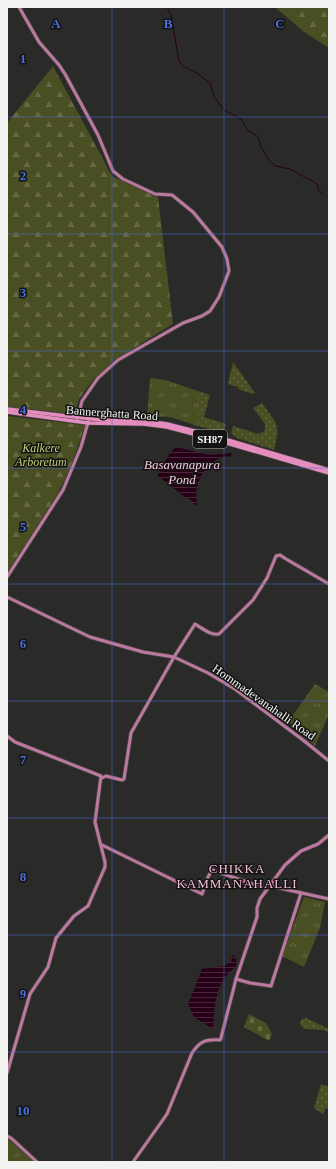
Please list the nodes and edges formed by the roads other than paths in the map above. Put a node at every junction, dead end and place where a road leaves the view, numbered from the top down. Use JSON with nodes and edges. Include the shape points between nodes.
{"nodes":[{"id":1,"x":19,"y":7,"type":"edge"},
{"id":2,"x":7,"y":410,"type":"edge"},
{"id":3,"x":78,"y":419,"type":"junction"},
{"id":4,"x":89,"y":421,"type":"junction"},
{"id":5,"x":168,"y":426,"type":"junction"},
{"id":6,"x":329,"y":470,"type":"edge"},
{"id":7,"x":329,"y":473,"type":"edge"},
{"id":8,"x":7,"y":577,"type":"edge"},
{"id":9,"x":329,"y":584,"type":"edge"},
{"id":10,"x":7,"y":597,"type":"edge"},
{"id":11,"x":174,"y":657,"type":"junction"},
{"id":12,"x":7,"y":736,"type":"edge"},
{"id":13,"x":329,"y":761,"type":"edge"},
{"id":14,"x":102,"y":778,"type":"junction"},
{"id":15,"x":329,"y":835,"type":"edge"},
{"id":16,"x":101,"y":845,"type":"junction"},
{"id":17,"x":270,"y":886,"type":"junction"},
{"id":18,"x":267,"y":889,"type":"junction"},
{"id":19,"x":301,"y":893,"type":"junction"},
{"id":20,"x":329,"y":899,"type":"edge"},
{"id":21,"x":236,"y":979,"type":"junction"},
{"id":22,"x":7,"y":1072,"type":"edge"},
{"id":23,"x":7,"y":1136,"type":"edge"},
{"id":24,"x":37,"y":1162,"type":"edge"},
{"id":25,"x":133,"y":1162,"type":"edge"}],
"edges":[{"from":1,"to":3,"type":"street","via":[[39,42],[65,74],[98,135],[113,172],[155,194],[172,195],[178,199],[193,212],[222,247],[229,264],[225,284],[210,311],[183,323],[118,360],[98,378],[82,401]]},
{"from":2,"to":3,"type":"main road","name":"Bannerghatta Road","number":"SH87"},
{"from":3,"to":4,"type":"main road","name":"Bannerghatta Road","number":"SH87"},
{"from":4,"to":5,"type":"main road","name":"Bannerghatta Road","number":"SH87"},
{"from":4,"to":8,"type":"street","via":[[63,490]]},
{"from":5,"to":6,"type":"main road","name":"Bannerghatta Road","number":"SH87","via":[[214,436]]},
{"from":5,"to":7,"type":"main road","name":"Bannerghatta Road","number":"SH87"},
{"from":9,"to":11,"type":"street","via":[[280,555],[276,556],[264,583],[250,603],[216,635],[195,624]]},
{"from":10,"to":11,"type":"street","name":"Hommadevanahalli Road","via":[[90,637],[143,652]]},
{"from":11,"to":13,"type":"street","name":"Hommadevanahalli Road","via":[[235,689]]},
{"from":11,"to":14,"type":"street","via":[[131,734],[125,778]]},
{"from":12,"to":14,"type":"street","via":[[15,742],[98,774]]},
{"from":14,"to":16,"type":"street","via":[[95,820]]},
{"from":15,"to":17,"type":"street","via":[[291,859]]},
{"from":16,"to":18,"type":"street","via":[[202,894],[212,870]]},
{"from":16,"to":22,"type":"street","via":[[106,863],[102,876],[88,906],[74,916],[56,938],[48,966],[30,994]]},
{"from":17,"to":18,"type":"street"},
{"from":17,"to":19,"type":"street"},
{"from":18,"to":21,"type":"street","via":[[260,899],[257,917]]},
{"from":19,"to":20,"type":"street"},
{"from":19,"to":21,"type":"street","via":[[271,986]]},
{"from":21,"to":25,"type":"street","via":[[220,1040],[208,1039],[196,1046],[167,1114]]},
{"from":23,"to":24,"type":"street"}]}
